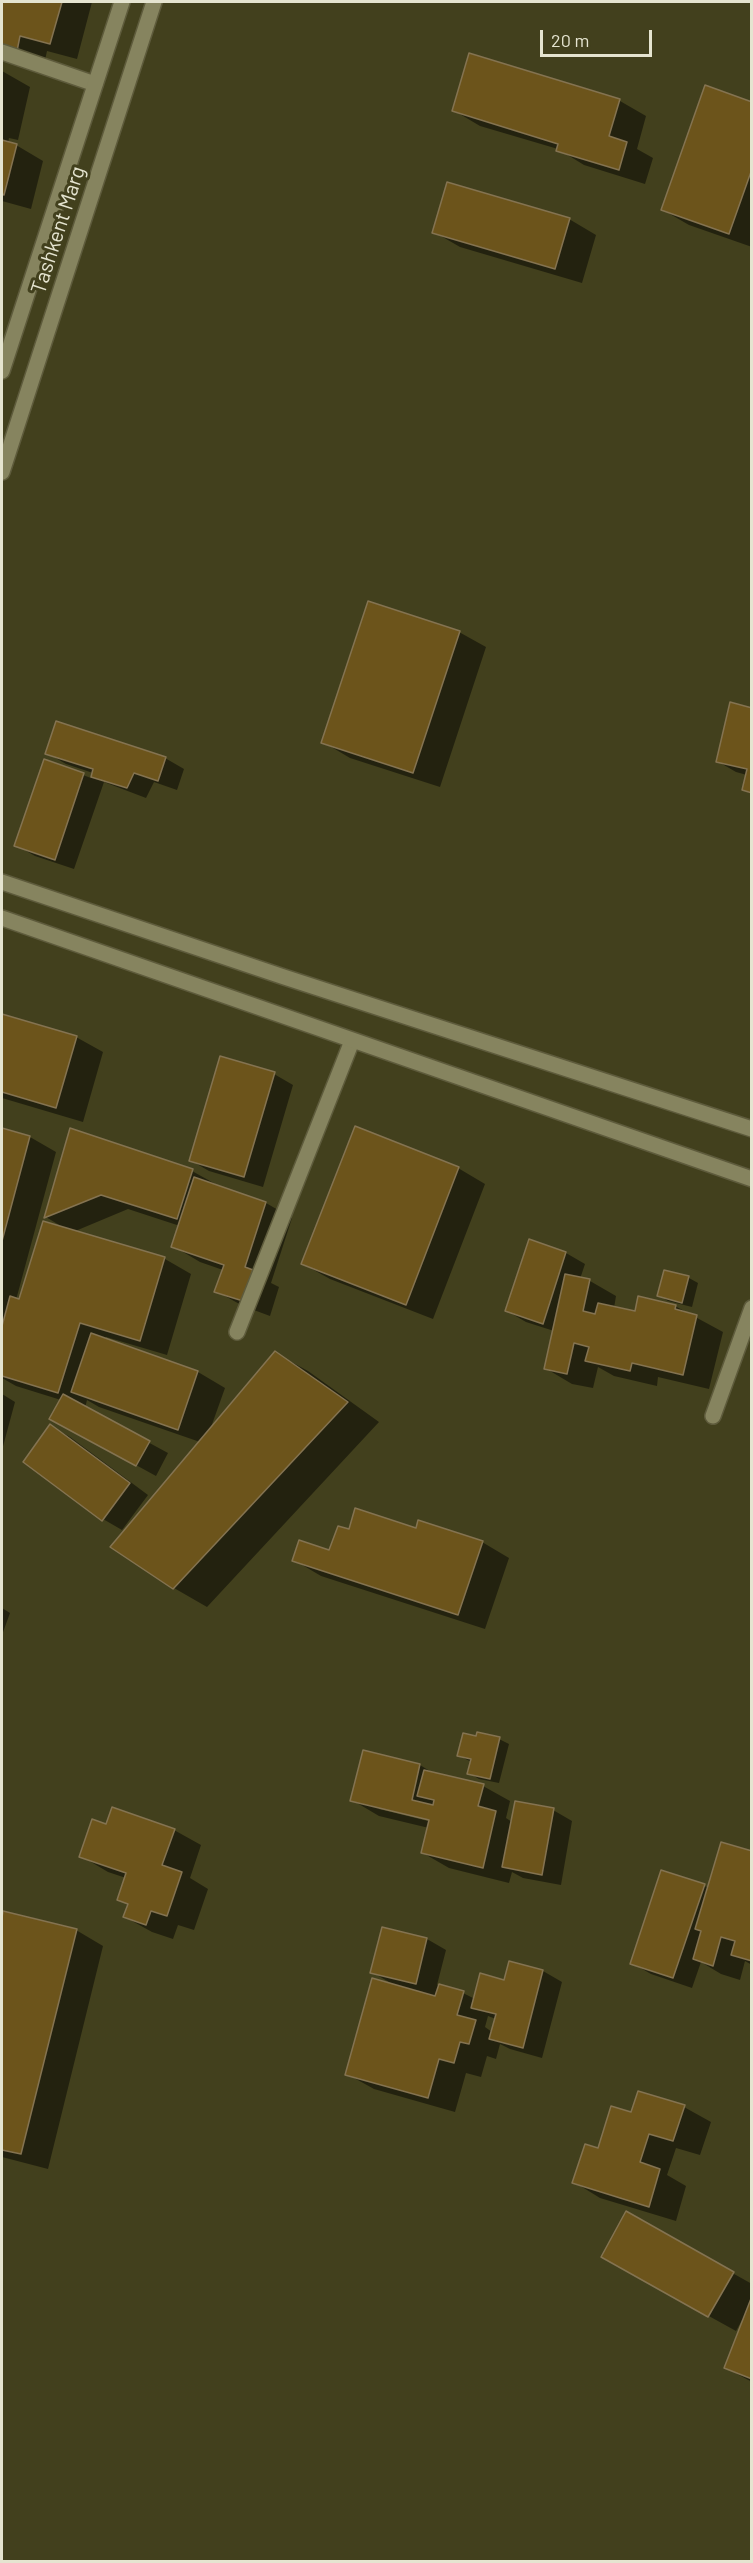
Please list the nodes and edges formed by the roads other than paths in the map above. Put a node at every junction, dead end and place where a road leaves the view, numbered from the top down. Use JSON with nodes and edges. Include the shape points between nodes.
{"nodes":[{"id":1,"x":122,"y":2,"type":"edge"},
{"id":2,"x":154,"y":2,"type":"edge"},
{"id":3,"x":2,"y":52,"type":"edge"},
{"id":4,"x":95,"y":84,"type":"junction"},
{"id":5,"x":2,"y":371,"type":"edge"},
{"id":6,"x":2,"y":472,"type":"edge"},
{"id":7,"x":2,"y":882,"type":"edge"},
{"id":8,"x":2,"y":918,"type":"edge"},
{"id":9,"x":352,"y":1041,"type":"junction"},
{"id":10,"x":752,"y":1129,"type":"edge"},
{"id":11,"x":752,"y":1179,"type":"edge"},
{"id":12,"x":752,"y":1308,"type":"edge"},
{"id":13,"x":237,"y":1332,"type":"dead end"},
{"id":14,"x":713,"y":1416,"type":"dead end"}],
"edges":[{"from":1,"to":4,"type":"street","name":"Tashkent Marg"},
{"from":2,"to":6,"type":"street","name":"Tashkent Marg"},
{"from":3,"to":4,"type":"street"},
{"from":4,"to":5,"type":"street","name":"Tashkent Marg"},
{"from":7,"to":10,"type":"street"},
{"from":8,"to":9,"type":"street"},
{"from":9,"to":11,"type":"street"},
{"from":9,"to":13,"type":"street"},
{"from":12,"to":14,"type":"street"}]}
